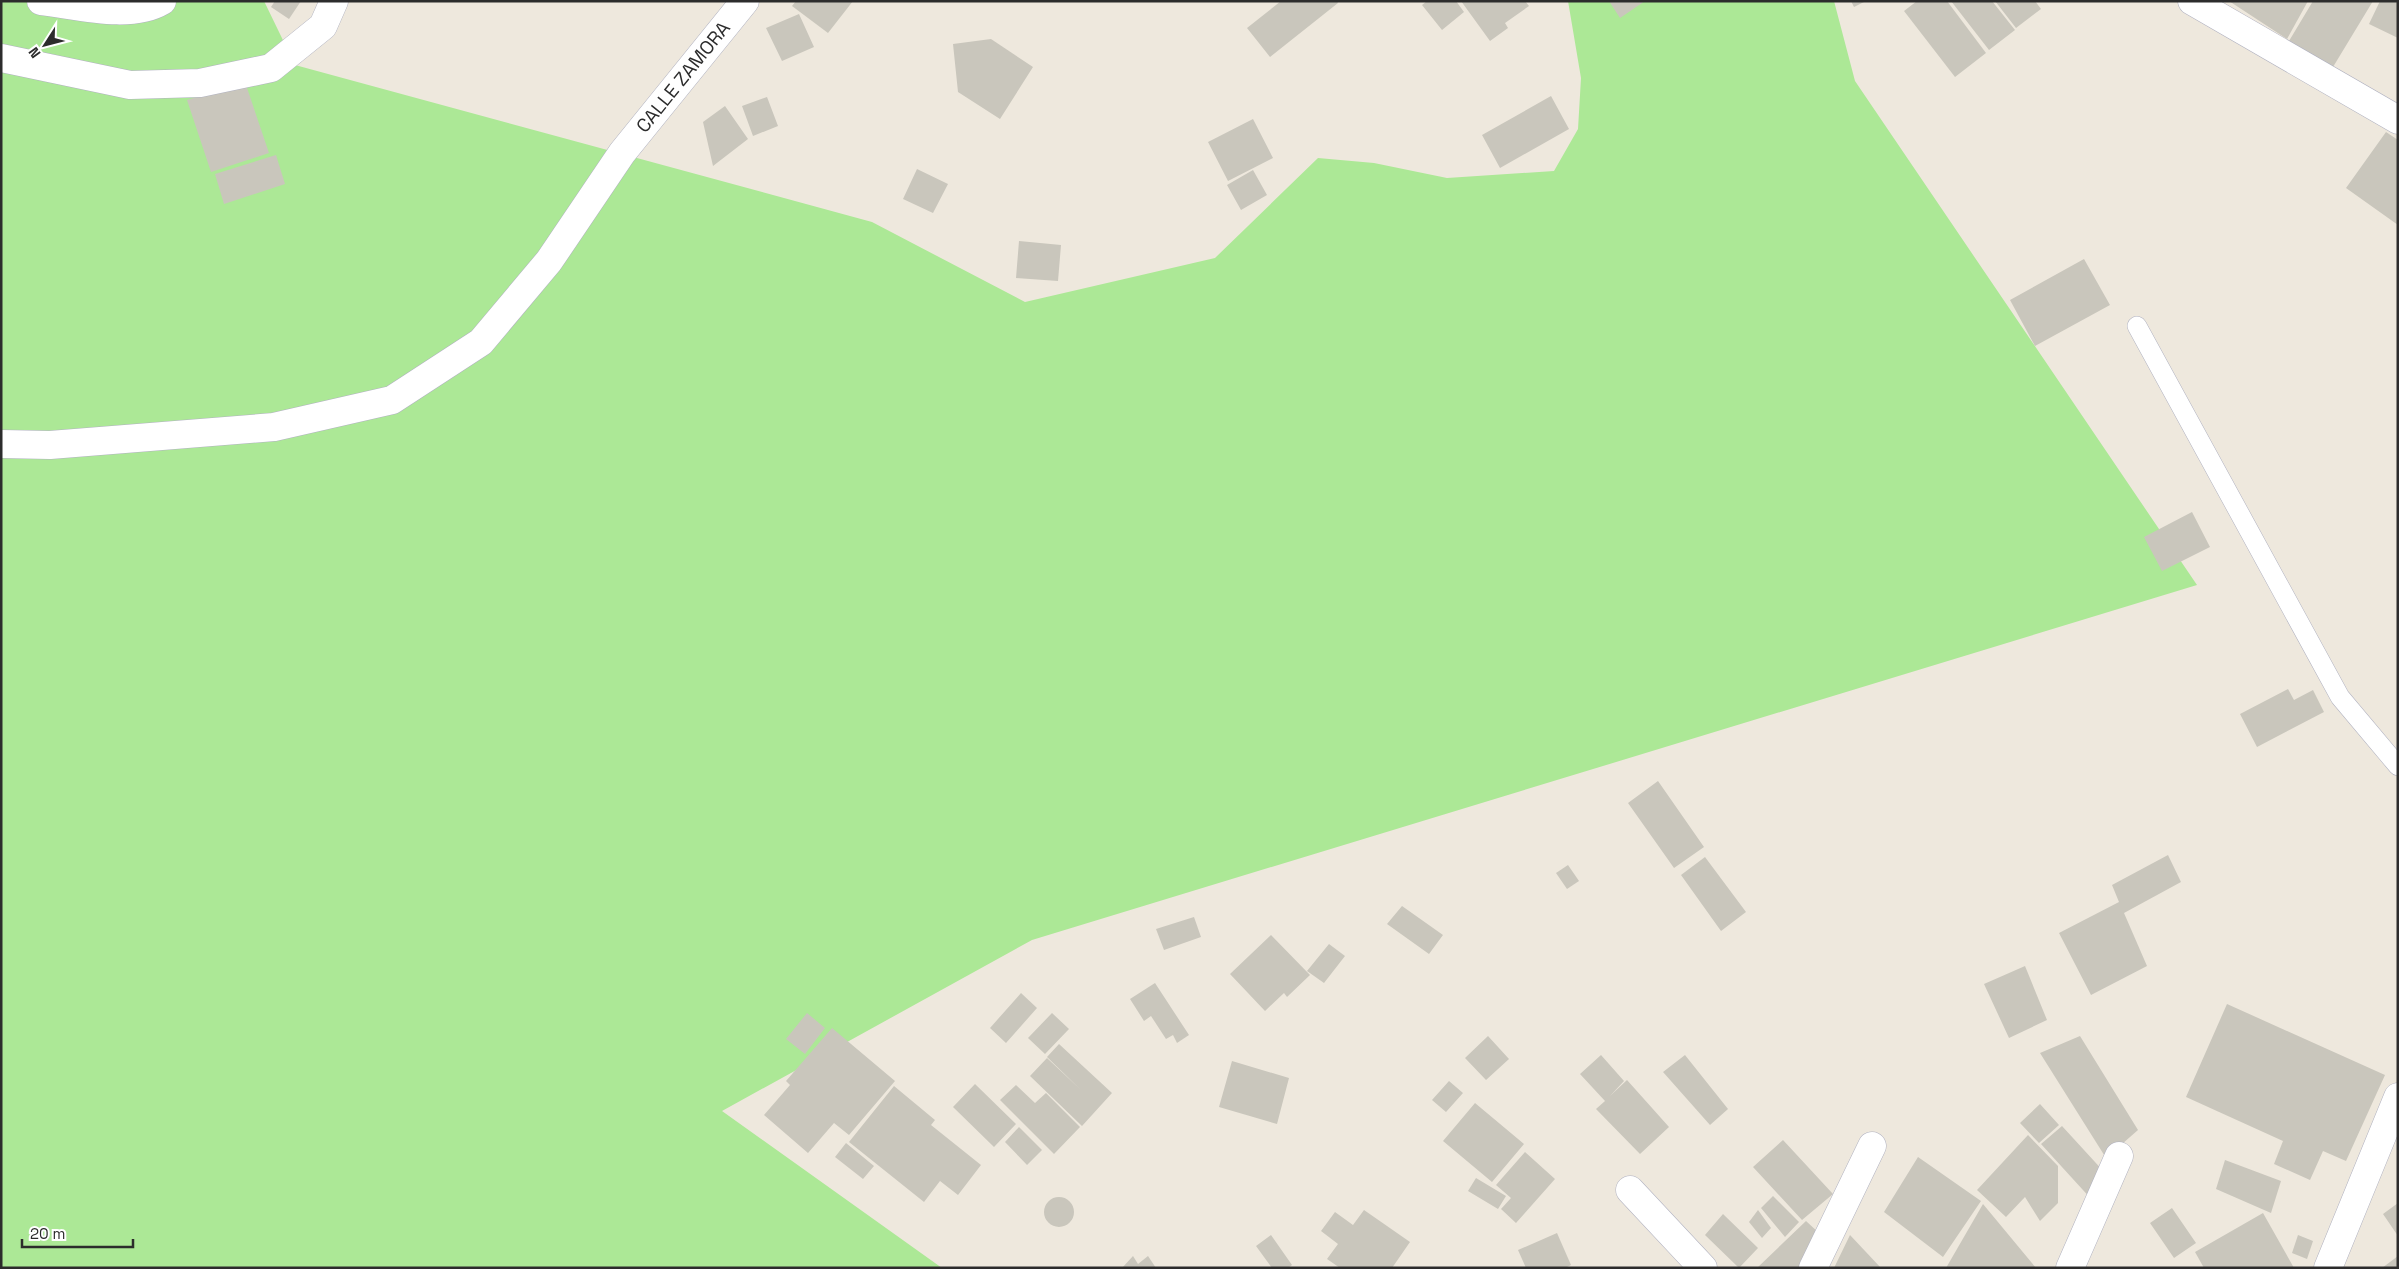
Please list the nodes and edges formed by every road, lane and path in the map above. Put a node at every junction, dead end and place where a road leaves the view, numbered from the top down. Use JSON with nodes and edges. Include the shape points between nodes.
{"nodes":[{"id":1,"x":41,"y":1,"type":"edge"},
{"id":2,"x":162,"y":1,"type":"edge"},
{"id":3,"x":334,"y":1,"type":"edge"},
{"id":4,"x":745,"y":1,"type":"edge"},
{"id":5,"x":2192,"y":1,"type":"edge"},
{"id":6,"x":1,"y":58,"type":"edge"},
{"id":7,"x":2398,"y":120,"type":"edge"},
{"id":8,"x":2137,"y":326,"type":"dead end"},
{"id":9,"x":1,"y":444,"type":"edge"},
{"id":10,"x":2398,"y":766,"type":"edge"},
{"id":11,"x":2398,"y":1097,"type":"edge"},
{"id":12,"x":1872,"y":1146,"type":"dead end"},
{"id":13,"x":2118,"y":1156,"type":"dead end"},
{"id":14,"x":1630,"y":1190,"type":"dead end"},
{"id":15,"x":1703,"y":1268,"type":"edge"},
{"id":16,"x":1813,"y":1268,"type":"edge"},
{"id":17,"x":2070,"y":1268,"type":"edge"},
{"id":18,"x":2328,"y":1268,"type":"edge"}],
"edges":[{"from":1,"to":2,"type":"street","via":[[125,11],[154,6]]},
{"from":3,"to":6,"type":"street","via":[[323,26],[271,68],[200,83],[130,85]]},
{"from":4,"to":9,"type":"street","name":"CALLE ZAMORA","via":[[622,153],[548,261],[481,342],[392,400],[274,427],[50,445]]},
{"from":5,"to":7,"type":"street"},
{"from":8,"to":10,"type":"lane","via":[[2340,698]]},
{"from":11,"to":18,"type":"street"},
{"from":12,"to":16,"type":"street"},
{"from":13,"to":17,"type":"street"},
{"from":14,"to":15,"type":"street"}]}
